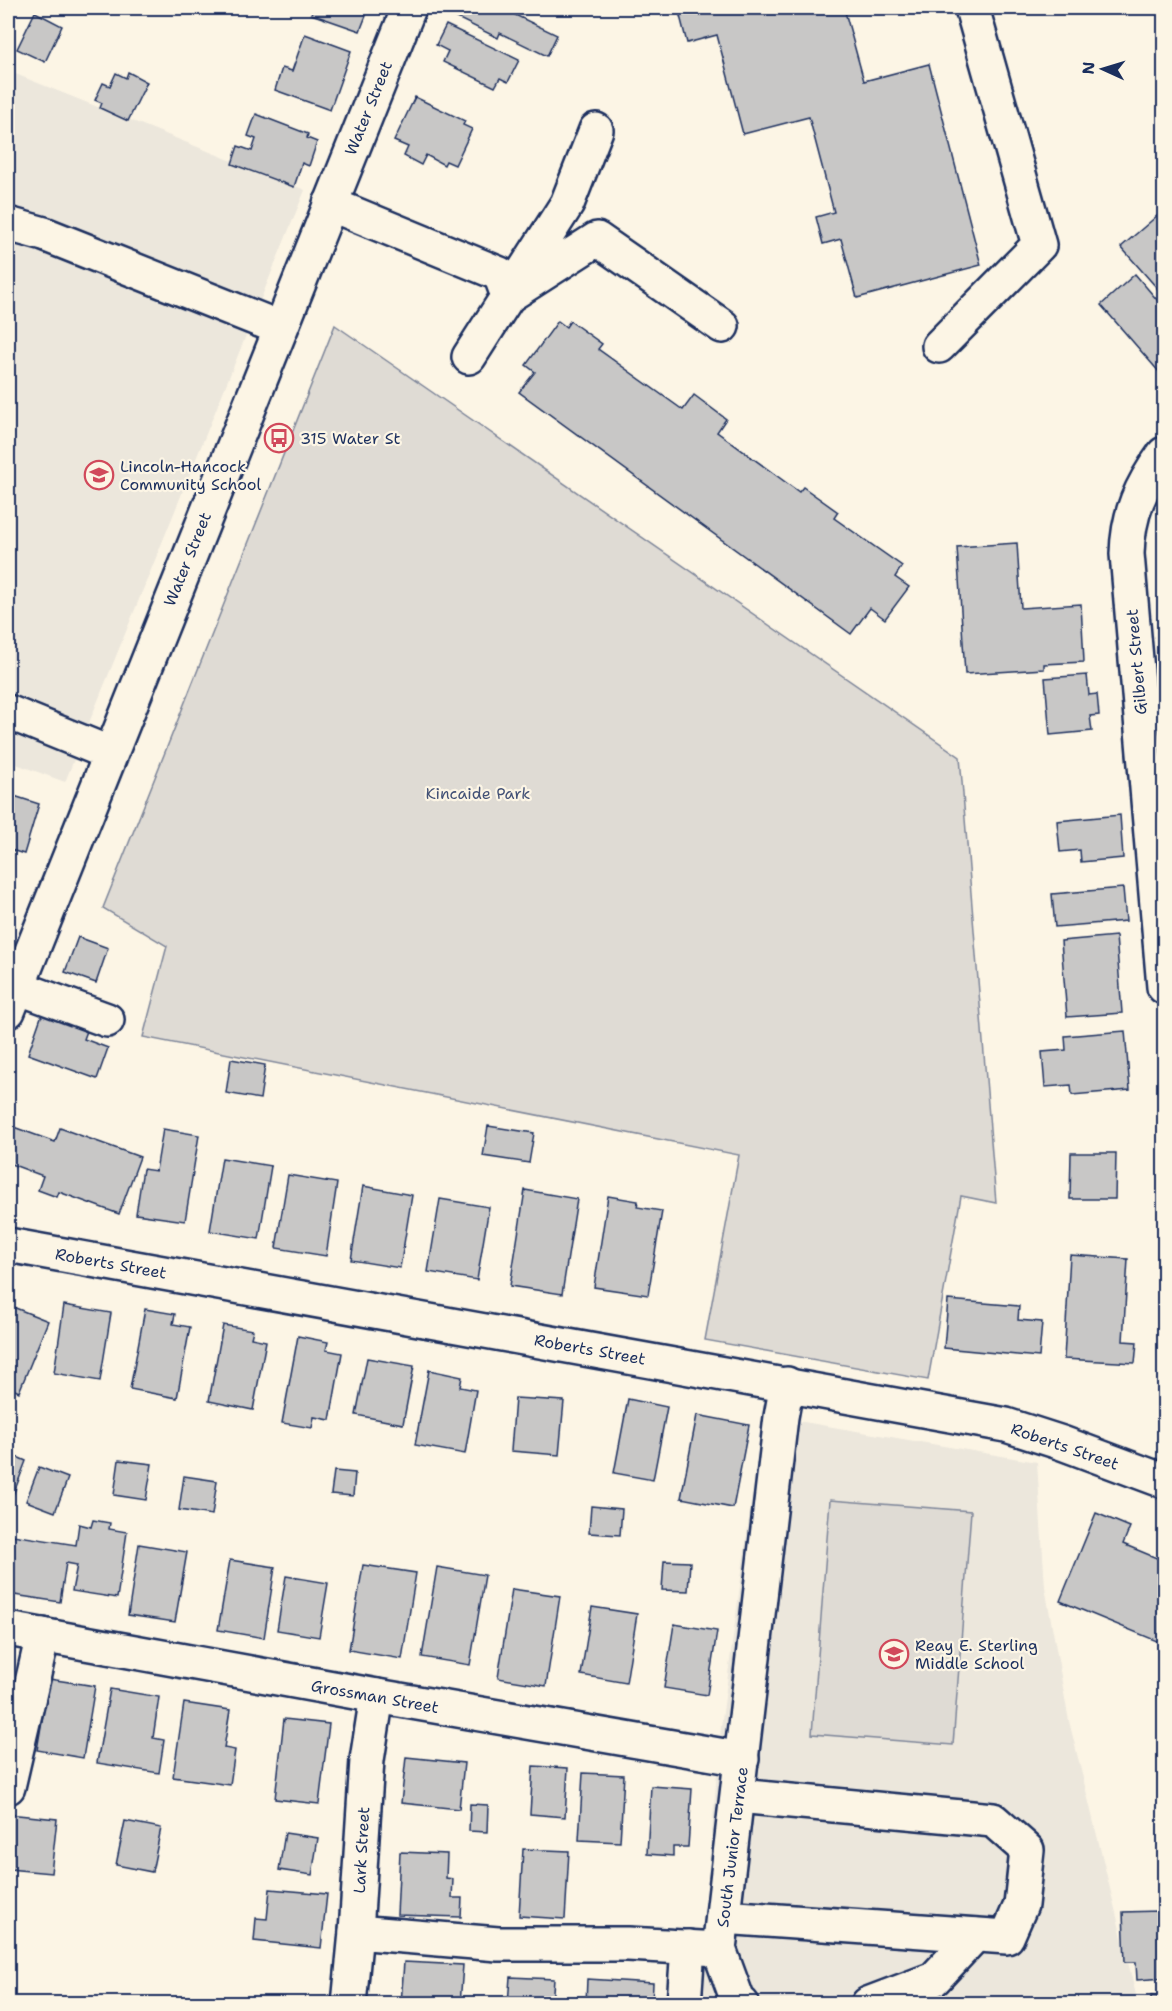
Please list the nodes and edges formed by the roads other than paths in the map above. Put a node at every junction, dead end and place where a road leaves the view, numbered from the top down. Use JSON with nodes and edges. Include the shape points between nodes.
{"nodes":[{"id":1,"x":409,"y":8,"type":"edge"},
{"id":2,"x":972,"y":8,"type":"edge"},
{"id":3,"x":596,"y":130,"type":"dead end"},
{"id":4,"x":330,"y":204,"type":"junction"},
{"id":5,"x":8,"y":224,"type":"edge"},
{"id":6,"x":508,"y":296,"type":"junction"},
{"id":7,"x":722,"y":326,"type":"dead end"},
{"id":8,"x":280,"y":328,"type":"junction"},
{"id":9,"x":939,"y":346,"type":"dead end"},
{"id":10,"x":469,"y":357,"type":"dead end"},
{"id":11,"x":1164,"y":454,"type":"edge"},
{"id":12,"x":8,"y":712,"type":"edge"},
{"id":13,"x":109,"y":753,"type":"junction"},
{"id":14,"x":1164,"y":987,"type":"edge"},
{"id":15,"x":12,"y":999,"type":"edge"},
{"id":16,"x":107,"y":1020,"type":"dead end"},
{"id":17,"x":8,"y":1245,"type":"edge"},
{"id":18,"x":787,"y":1384,"type":"junction"},
{"id":19,"x":1164,"y":1481,"type":"edge"},
{"id":20,"x":8,"y":1629,"type":"edge"},
{"id":21,"x":42,"y":1635,"type":"junction"},
{"id":22,"x":377,"y":1696,"type":"junction"},
{"id":23,"x":742,"y":1759,"type":"junction"},
{"id":24,"x":8,"y":1787,"type":"edge"},
{"id":25,"x":738,"y":1796,"type":"junction"},
{"id":26,"x":723,"y":1917,"type":"junction"},
{"id":27,"x":356,"y":1932,"type":"junction"},
{"id":28,"x":975,"y":1935,"type":"junction"},
{"id":29,"x":704,"y":1948,"type":"junction"},
{"id":30,"x":349,"y":2004,"type":"edge"},
{"id":31,"x":684,"y":2004,"type":"edge"},
{"id":32,"x":742,"y":2004,"type":"edge"},
{"id":33,"x":868,"y":2004,"type":"edge"}],
"edges":[{"from":1,"to":4,"type":"street","name":"Water Street"},
{"from":2,"to":9,"type":"street","via":[[1039,246]]},
{"from":3,"to":6,"type":"street","via":[[567,204]]},
{"from":4,"to":6,"type":"street","via":[[500,274]]},
{"from":4,"to":8,"type":"street","name":"Water Street"},
{"from":5,"to":8,"type":"street","via":[[44,234]]},
{"from":6,"to":7,"type":"street","via":[[597,239]]},
{"from":6,"to":10,"type":"street"},
{"from":8,"to":13,"type":"street","name":"Water Street"},
{"from":11,"to":14,"type":"street","name":"Gilbert Street","via":[[1135,506],[1127,554]]},
{"from":12,"to":13,"type":"street"},
{"from":13,"to":15,"type":"street","name":"Water Street"},
{"from":15,"to":16,"type":"street"},
{"from":17,"to":18,"type":"street","name":"Roberts Street"},
{"from":18,"to":19,"type":"street","name":"Roberts Street","via":[[1006,1425]]},
{"from":18,"to":23,"type":"street","name":"South Junior Terrace"},
{"from":20,"to":21,"type":"street","name":"Grossman Street"},
{"from":21,"to":22,"type":"street","name":"Grossman Street"},
{"from":21,"to":24,"type":"street"},
{"from":22,"to":23,"type":"street","name":"Grossman Street"},
{"from":22,"to":27,"type":"street","name":"Lark Street","via":[[366,1771]]},
{"from":23,"to":25,"type":"street","name":"South Junior Terrace"},
{"from":25,"to":26,"type":"street","name":"South Junior Terrace"},
{"from":25,"to":28,"type":"street","via":[[993,1820],[1027,1850],[1021,1905],[1007,1937]]},
{"from":26,"to":28,"type":"street"},
{"from":26,"to":29,"type":"street","name":"South Junior Terrace"},
{"from":27,"to":29,"type":"street","via":[[498,1944]]},
{"from":27,"to":30,"type":"street","name":"Lark Street"},
{"from":28,"to":33,"type":"street","via":[[934,1979]]},
{"from":29,"to":31,"type":"street","name":"South Junior Terrace"},
{"from":29,"to":32,"type":"street"}]}
